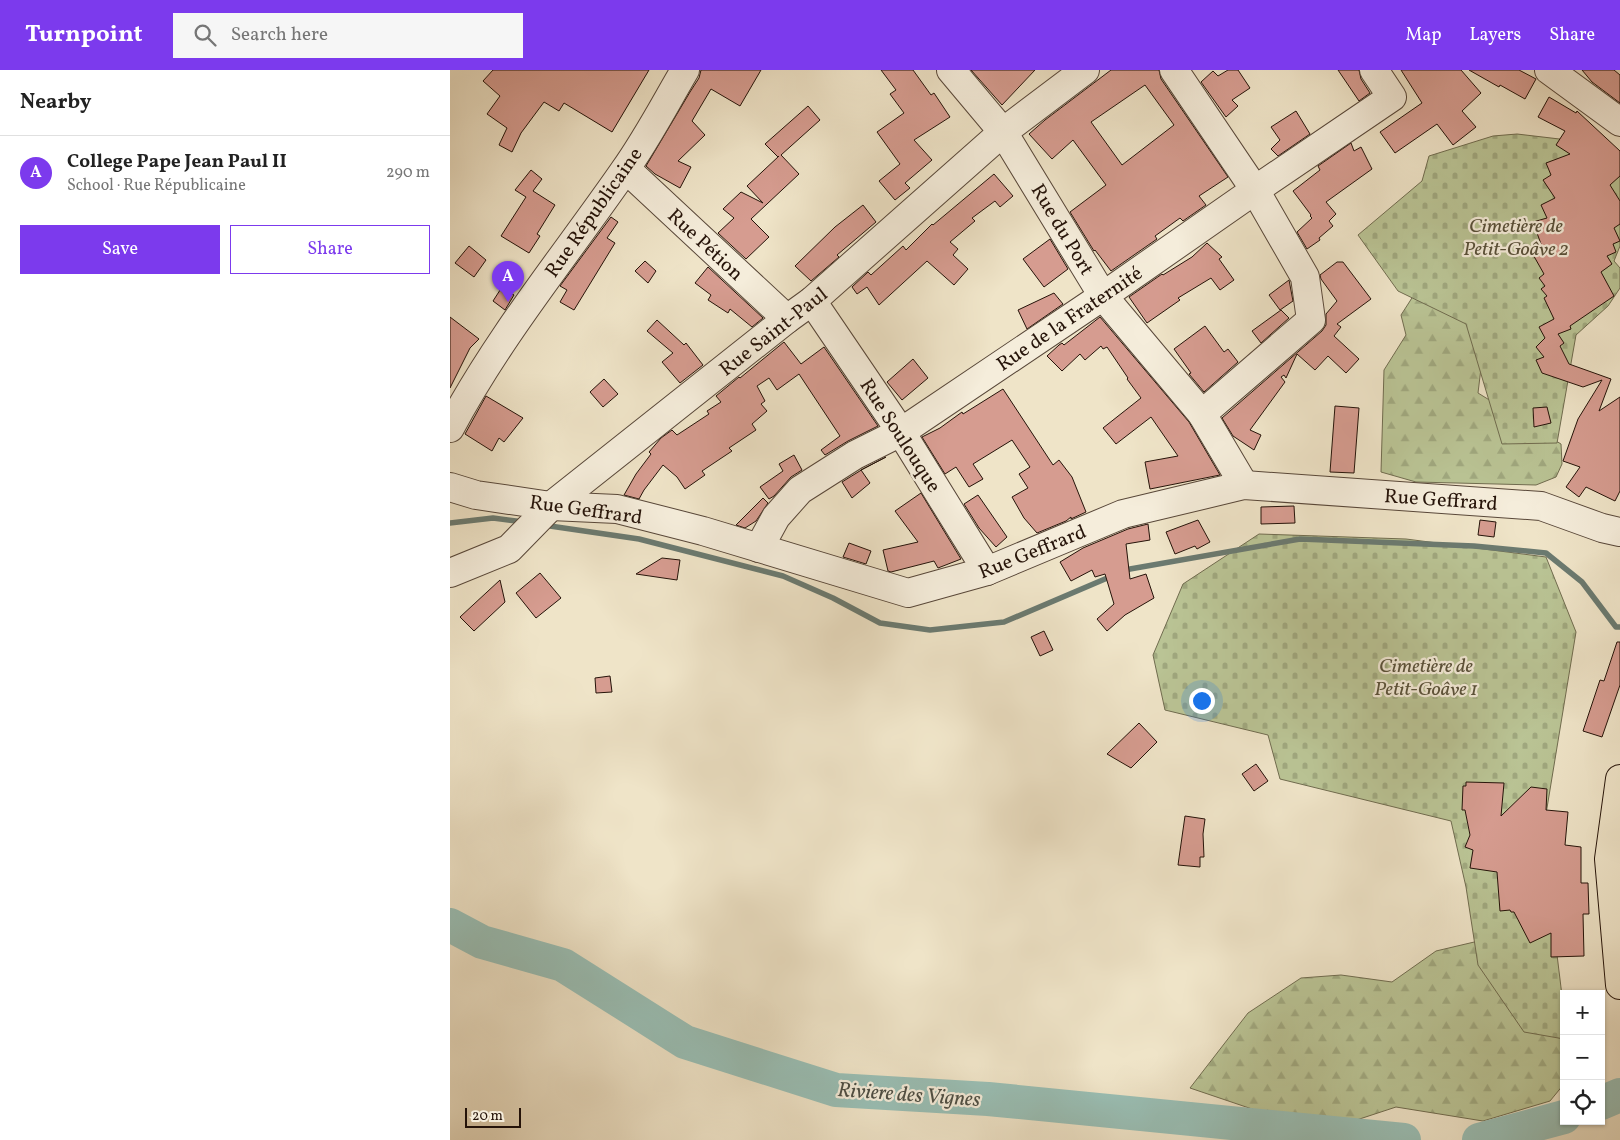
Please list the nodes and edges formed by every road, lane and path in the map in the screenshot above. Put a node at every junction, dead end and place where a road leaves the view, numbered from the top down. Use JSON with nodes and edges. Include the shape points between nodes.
{"nodes":[{"id":1,"x":685,"y":70,"type":"edge"},
{"id":2,"x":951,"y":70,"type":"edge"},
{"id":3,"x":1085,"y":70,"type":"edge"},
{"id":4,"x":1174,"y":70,"type":"edge"},
{"id":5,"x":1374,"y":70,"type":"edge"},
{"id":6,"x":1549,"y":70,"type":"edge"},
{"id":7,"x":1620,"y":122,"type":"edge"},
{"id":8,"x":1003,"y":132,"type":"junction"},
{"id":9,"x":626,"y":169,"type":"junction"},
{"id":10,"x":1255,"y":190,"type":"junction"},
{"id":11,"x":1103,"y":296,"type":"junction"},
{"id":12,"x":812,"y":301,"type":"junction"},
{"id":13,"x":787,"y":319,"type":"junction"},
{"id":14,"x":1202,"y":414,"type":"junction"},
{"id":15,"x":450,"y":428,"type":"edge"},
{"id":16,"x":901,"y":432,"type":"junction"},
{"id":17,"x":1244,"y":486,"type":"junction"},
{"id":18,"x":450,"y":487,"type":"edge"},
{"id":19,"x":551,"y":506,"type":"junction"},
{"id":20,"x":1620,"y":532,"type":"edge"},
{"id":21,"x":759,"y":548,"type":"junction"},
{"id":22,"x":987,"y":571,"type":"junction"},
{"id":23,"x":450,"y":573,"type":"edge"},
{"id":24,"x":1620,"y":780,"type":"edge"},
{"id":25,"x":1620,"y":985,"type":"edge"}],
"edges":[{"from":1,"to":9,"type":"street","name":"Rue Républicaine"},
{"from":2,"to":8,"type":"street","name":"Rue du Port"},
{"from":3,"to":8,"type":"street","name":"Rue Saint-Paul"},
{"from":4,"to":10,"type":"street"},
{"from":5,"to":10,"type":"street","name":"Rue de la Fraternité","via":[[1392,97]]},
{"from":6,"to":7,"type":"street"},
{"from":8,"to":11,"type":"street","name":"Rue du Port"},
{"from":8,"to":12,"type":"street","name":"Rue Saint-Paul"},
{"from":9,"to":13,"type":"street","name":"Rue Pétion"},
{"from":9,"to":15,"type":"street","name":"Rue Républicaine","via":[[521,314]]},
{"from":10,"to":11,"type":"street","name":"Rue de la Fraternité"},
{"from":10,"to":14,"type":"street","via":[[1305,277],[1311,320]]},
{"from":11,"to":14,"type":"street","name":"Rue du Port"},
{"from":11,"to":16,"type":"street","name":"Rue de la Fraternité"},
{"from":12,"to":13,"type":"street","name":"Rue Saint-Paul"},
{"from":12,"to":16,"type":"street","name":"Rue Soulouque"},
{"from":13,"to":19,"type":"street","name":"Rue Saint-Paul"},
{"from":14,"to":17,"type":"street","name":"Rue du Port"},
{"from":16,"to":21,"type":"street","name":"Rue de la Fraternité","via":[[855,455],[800,490],[776,517]]},
{"from":16,"to":22,"type":"street","name":"Rue Soulouque"},
{"from":17,"to":20,"type":"street","name":"Rue Geffrard","via":[[1540,506]]},
{"from":17,"to":22,"type":"street","name":"Rue Geffrard","via":[[1123,514]]},
{"from":18,"to":19,"type":"street","name":"Rue Geffrard","via":[[476,495]]},
{"from":19,"to":21,"type":"street","name":"Rue Geffrard","via":[[617,509]]},
{"from":19,"to":23,"type":"street","name":"Rue Saint-Paul","via":[[509,549]]},
{"from":21,"to":22,"type":"street","name":"Rue Geffrard","via":[[908,593]]},
{"from":24,"to":25,"type":"main road","via":[[1609,859]]}]}
